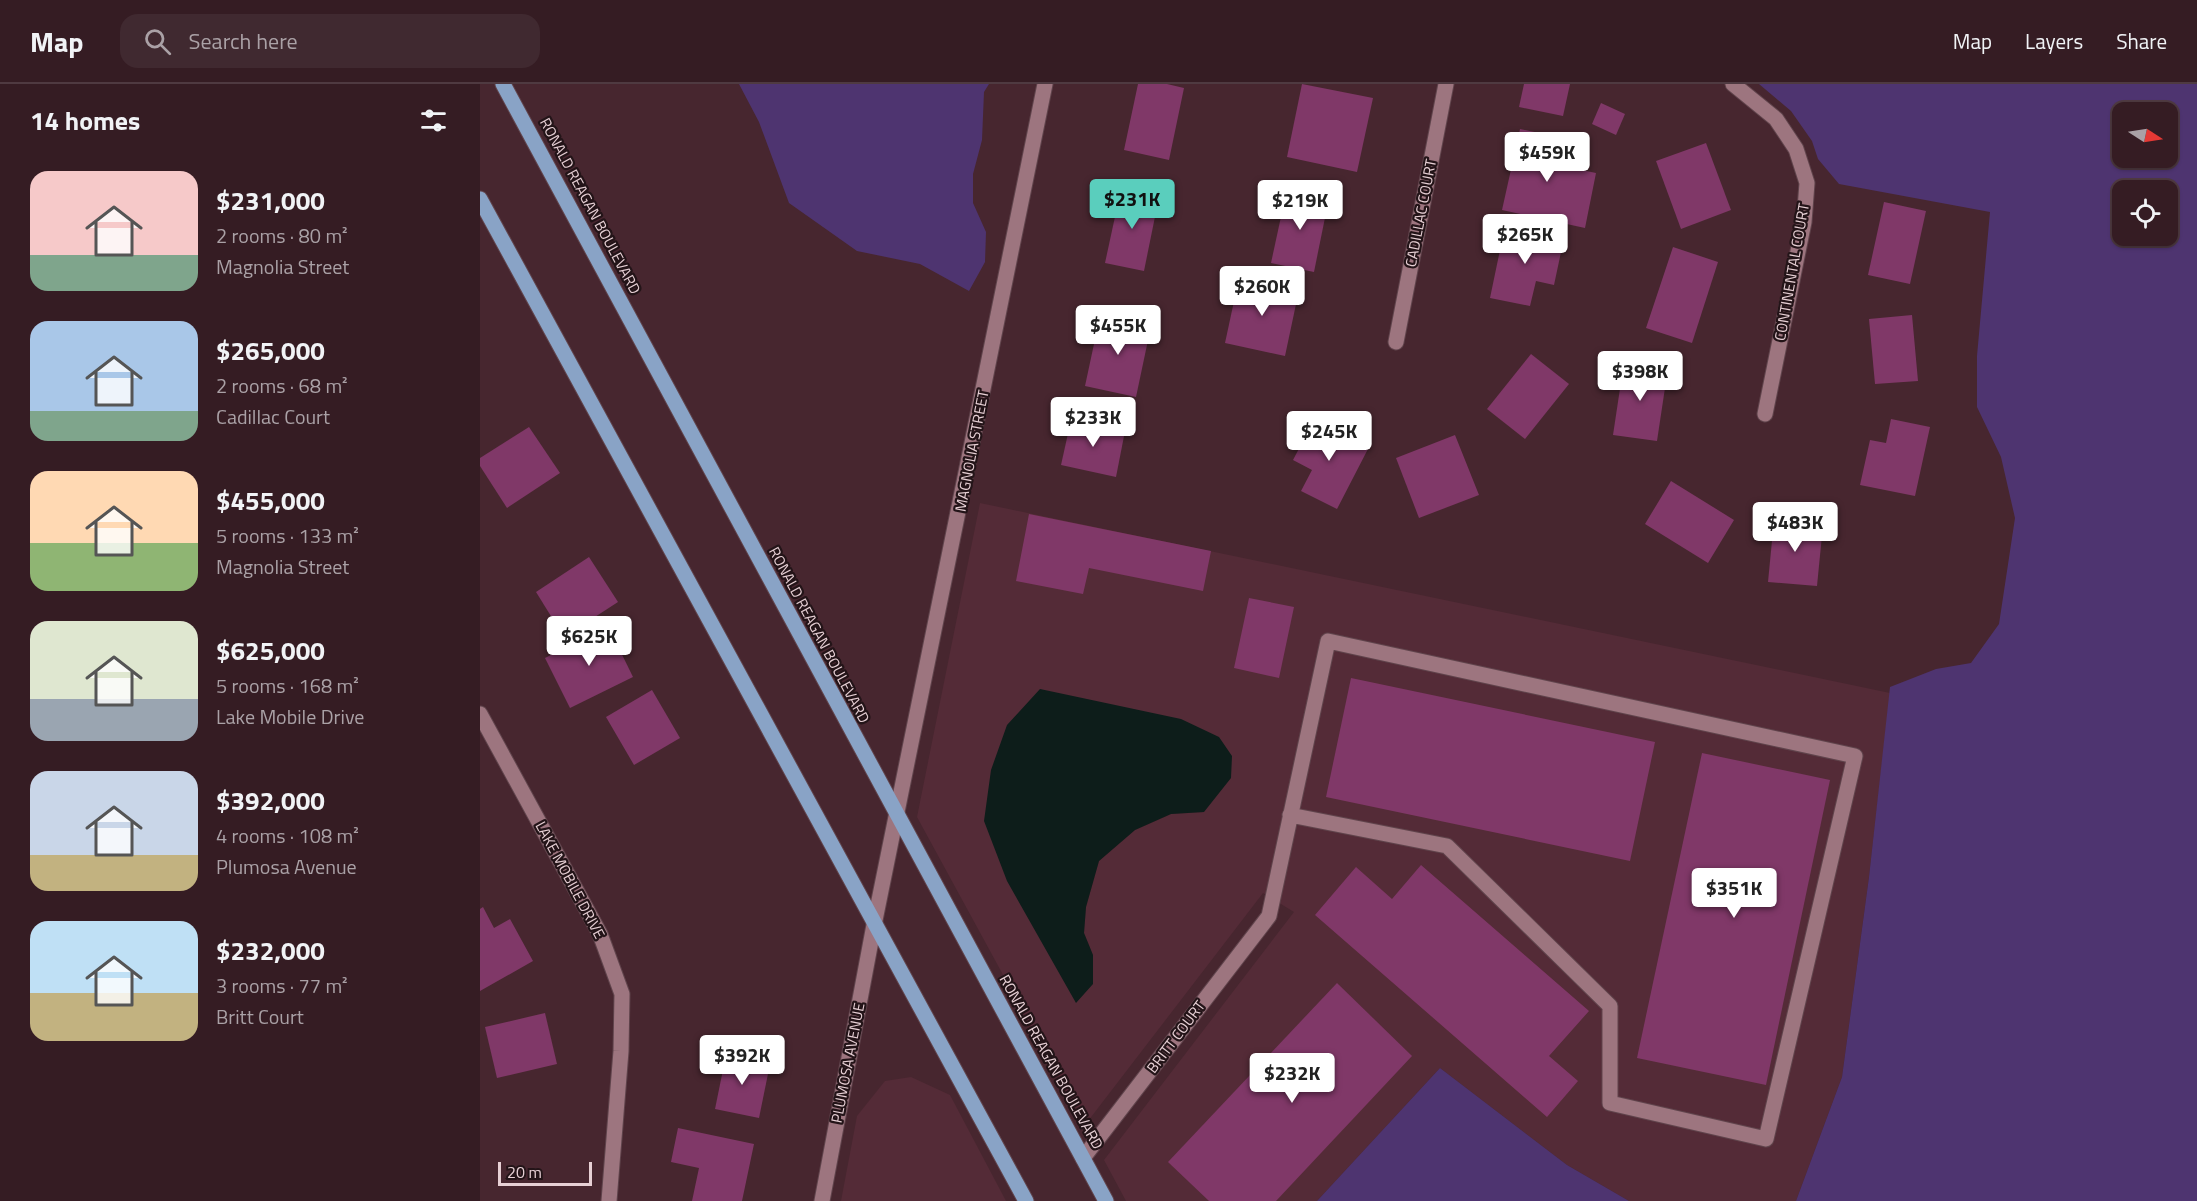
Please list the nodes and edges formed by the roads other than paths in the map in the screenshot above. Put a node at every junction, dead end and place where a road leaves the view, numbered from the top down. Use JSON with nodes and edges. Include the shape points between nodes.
{"nodes":[{"id":1,"x":503,"y":84,"type":"edge"},
{"id":2,"x":1045,"y":84,"type":"edge"},
{"id":3,"x":1446,"y":84,"type":"edge"},
{"id":4,"x":1733,"y":84,"type":"edge"},
{"id":5,"x":480,"y":199,"type":"edge"},
{"id":6,"x":1396,"y":342,"type":"dead end"},
{"id":7,"x":1765,"y":414,"type":"dead end"},
{"id":8,"x":480,"y":714,"type":"edge"},
{"id":9,"x":1290,"y":815,"type":"junction"},
{"id":10,"x":898,"y":819,"type":"junction"},
{"id":11,"x":874,"y":925,"type":"junction"},
{"id":12,"x":1083,"y":1158,"type":"junction"},
{"id":13,"x":609,"y":1201,"type":"edge"},
{"id":14,"x":822,"y":1201,"type":"edge"},
{"id":15,"x":1026,"y":1201,"type":"edge"},
{"id":16,"x":1106,"y":1201,"type":"edge"}],
"edges":[{"from":1,"to":10,"type":"main road","name":"RONALD REAGAN BOULEVARD"},
{"from":2,"to":10,"type":"street","name":"MAGNOLIA STREET"},
{"from":3,"to":6,"type":"street","name":"CADILLAC COURT"},
{"from":4,"to":7,"type":"street","name":"CONTINENTAL COURT","via":[[1776,118],[1796,149],[1807,183],[1804,222]]},
{"from":5,"to":11,"type":"main road"},
{"from":8,"to":13,"type":"street","name":"LAKE MOBILE DRIVE","via":[[600,934],[622,994]]},
{"from":9,"to":9,"type":"street","via":[[1328,641],[1855,756],[1766,1139],[1610,1103],[1610,1006],[1447,846]]},
{"from":9,"to":12,"type":"street","name":"BRITT COURT","via":[[1269,916]]},
{"from":10,"to":11,"type":"street","name":"MAGNOLIA STREET"},
{"from":10,"to":12,"type":"main road","name":"RONALD REAGAN BOULEVARD"},
{"from":11,"to":14,"type":"street","name":"PLUMOSA AVENUE"},
{"from":11,"to":15,"type":"main road"},
{"from":12,"to":16,"type":"main road","name":"RONALD REAGAN BOULEVARD"}]}
